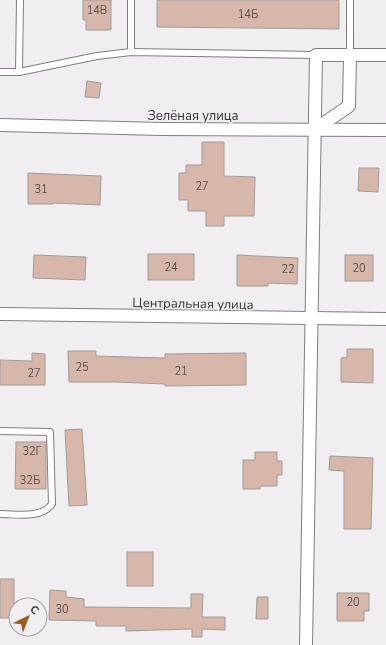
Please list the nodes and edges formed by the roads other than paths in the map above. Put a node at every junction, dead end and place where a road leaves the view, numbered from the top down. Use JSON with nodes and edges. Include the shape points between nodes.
{"nodes":[{"id":1,"x":20,"y":0,"type":"edge"},
{"id":2,"x":131,"y":0,"type":"edge"},
{"id":3,"x":350,"y":0,"type":"edge"},
{"id":4,"x":131,"y":52,"type":"junction"},
{"id":5,"x":316,"y":55,"type":"junction"},
{"id":6,"x":350,"y":55,"type":"junction"},
{"id":7,"x":386,"y":55,"type":"edge"},
{"id":8,"x":0,"y":72,"type":"edge"},
{"id":9,"x":19,"y":72,"type":"junction"},
{"id":10,"x":0,"y":125,"type":"edge"},
{"id":11,"x":314,"y":130,"type":"junction"},
{"id":12,"x":386,"y":130,"type":"edge"},
{"id":13,"x":0,"y":314,"type":"edge"},
{"id":14,"x":312,"y":318,"type":"junction"},
{"id":15,"x":386,"y":319,"type":"edge"},
{"id":16,"x":0,"y":431,"type":"edge"},
{"id":17,"x":0,"y":514,"type":"edge"},
{"id":18,"x":306,"y":645,"type":"edge"}],
"edges":[{"from":1,"to":9,"type":"lane"},
{"from":2,"to":4,"type":"lane"},
{"from":3,"to":6,"type":"lane"},
{"from":4,"to":5,"type":"lane"},
{"from":4,"to":9,"type":"lane","via":[[97,56]]},
{"from":5,"to":6,"type":"street"},
{"from":5,"to":11,"type":"street"},
{"from":6,"to":7,"type":"street"},
{"from":6,"to":11,"type":"street","via":[[349,106]]},
{"from":8,"to":9,"type":"lane"},
{"from":10,"to":11,"type":"street","name":"Зелёная улица"},
{"from":11,"to":12,"type":"street","name":"Зелёная улица"},
{"from":11,"to":14,"type":"street"},
{"from":13,"to":14,"type":"street","name":"Центральная улица"},
{"from":14,"to":15,"type":"street","name":"Центральная улица"},
{"from":14,"to":18,"type":"street"},
{"from":16,"to":17,"type":"lane","via":[[50,432],[52,504],[45,512],[39,514]]}]}
